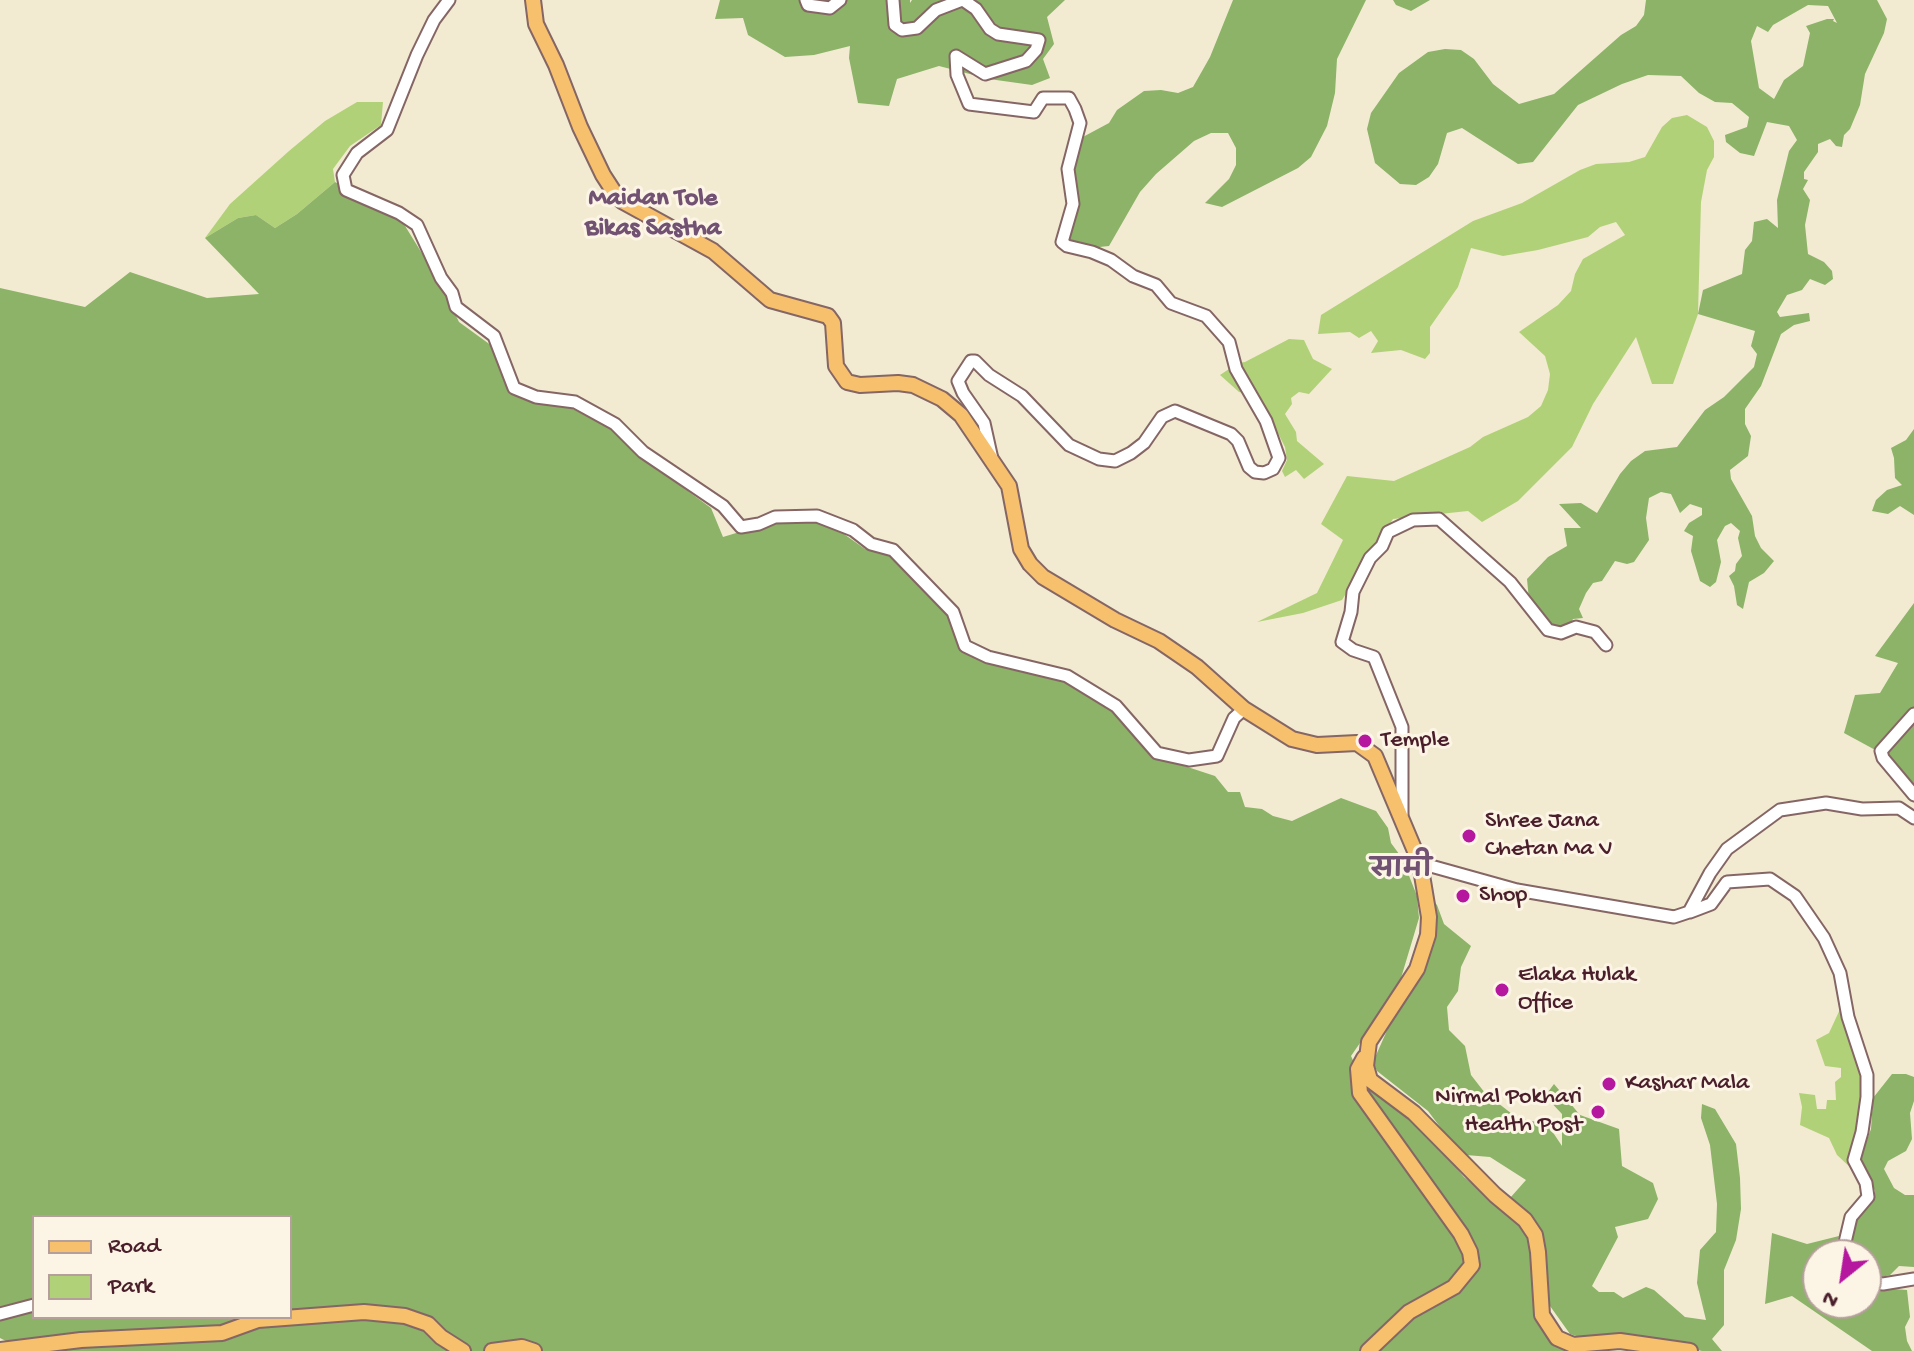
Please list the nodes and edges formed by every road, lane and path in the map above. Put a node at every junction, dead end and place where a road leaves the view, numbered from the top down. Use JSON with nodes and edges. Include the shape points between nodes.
{"nodes":[{"id":1,"x":449,"y":0,"type":"edge"},
{"id":2,"x":533,"y":0,"type":"edge"},
{"id":3,"x":806,"y":0,"type":"edge"},
{"id":4,"x":840,"y":0,"type":"edge"},
{"id":5,"x":893,"y":0,"type":"edge"},
{"id":6,"x":962,"y":0,"type":"edge"},
{"id":7,"x":992,"y":459,"type":"junction"},
{"id":8,"x":1606,"y":645,"type":"dead end"},
{"id":9,"x":1244,"y":709,"type":"junction"},
{"id":10,"x":1914,"y":714,"type":"edge"},
{"id":11,"x":1914,"y":795,"type":"edge"},
{"id":12,"x":1914,"y":818,"type":"edge"},
{"id":13,"x":1403,"y":827,"type":"junction"},
{"id":14,"x":1420,"y":863,"type":"junction"},
{"id":15,"x":1689,"y":912,"type":"junction"},
{"id":16,"x":1366,"y":1054,"type":"junction"},
{"id":17,"x":1846,"y":1239,"type":"edge"},
{"id":18,"x":1914,"y":1279,"type":"edge"},
{"id":19,"x":1882,"y":1284,"type":"edge"},
{"id":20,"x":32,"y":1306,"type":"edge"},
{"id":21,"x":0,"y":1314,"type":"edge"},
{"id":22,"x":292,"y":1317,"type":"edge"},
{"id":23,"x":253,"y":1319,"type":"edge"},
{"id":24,"x":271,"y":1319,"type":"edge"},
{"id":25,"x":258,"y":1320,"type":"junction"},
{"id":26,"x":0,"y":1350,"type":"edge"},
{"id":27,"x":463,"y":1351,"type":"edge"},
{"id":28,"x":492,"y":1351,"type":"edge"},
{"id":29,"x":534,"y":1351,"type":"edge"},
{"id":30,"x":1368,"y":1351,"type":"edge"},
{"id":31,"x":1690,"y":1351,"type":"edge"}],
"edges":[{"from":1,"to":9,"type":"street","via":[[417,55],[387,130],[357,153],[343,175],[346,190],[417,225],[456,307],[494,336],[514,388],[575,402],[615,424],[741,527],[775,517],[817,516],[893,550],[953,612],[965,646],[988,657],[1067,676],[1116,706],[1157,753],[1189,760],[1217,756],[1234,718]]},
{"from":2,"to":7,"type":"main road","via":[[536,24],[614,192],[713,251],[770,300],[828,316],[836,366],[847,382],[898,383],[929,392],[961,415]]},
{"from":3,"to":4,"type":"street","via":[[808,5],[830,8]]},
{"from":5,"to":6,"type":"street","via":[[895,25],[902,30],[917,28],[936,10]]},
{"from":6,"to":7,"type":"street","via":[[998,34],[1039,40],[1026,61],[988,73],[956,56],[957,75],[969,104],[1034,112],[1043,98],[1069,98],[1075,109],[1080,123],[1068,169],[1073,204],[1062,242],[1111,260],[1156,285],[1171,303],[1206,316],[1229,342],[1236,369],[1266,421],[1279,458],[1273,469],[1257,473],[1231,434],[1175,411],[1162,417],[1131,453],[1115,461],[1099,459],[1069,445],[1015,390],[971,361],[959,376],[959,387],[984,423]]},
{"from":7,"to":9,"type":"main road","via":[[1009,486],[1021,549],[1043,577],[1159,641]]},
{"from":8,"to":13,"type":"street","via":[[1595,632],[1576,627],[1561,633],[1548,630],[1510,582],[1439,519],[1413,520],[1388,532],[1353,592],[1342,642],[1374,657],[1402,727]]},
{"from":9,"to":13,"type":"main road","via":[[1292,739],[1317,745],[1350,742],[1366,748],[1384,772]]},
{"from":10,"to":11,"type":"street","via":[[1881,751]]},
{"from":12,"to":15,"type":"street","via":[[1899,808],[1826,803],[1780,810],[1727,849]]},
{"from":13,"to":14,"type":"main road"},
{"from":14,"to":15,"type":"street","via":[[1577,901],[1674,917]]},
{"from":14,"to":16,"type":"main road","via":[[1429,917],[1424,952]]},
{"from":15,"to":17,"type":"street","via":[[1711,904],[1727,882],[1770,879],[1795,896],[1830,950],[1867,1075],[1854,1160],[1868,1197],[1851,1217]]},
{"from":16,"to":30,"type":"main road","via":[[1358,1069],[1360,1093],[1461,1234],[1472,1265],[1454,1287],[1409,1312]]},
{"from":16,"to":31,"type":"main road","via":[[1370,1080],[1414,1113],[1525,1220],[1535,1235],[1542,1315],[1557,1338],[1573,1345],[1620,1341]]},
{"from":18,"to":19,"type":"street"},
{"from":20,"to":21,"type":"street"},
{"from":22,"to":27,"type":"main road","via":[[364,1312],[405,1316],[428,1324]]},
{"from":23,"to":25,"type":"street"},
{"from":24,"to":25,"type":"main road"},
{"from":25,"to":26,"type":"main road","via":[[222,1333]]},
{"from":28,"to":29,"type":"main road"}]}
